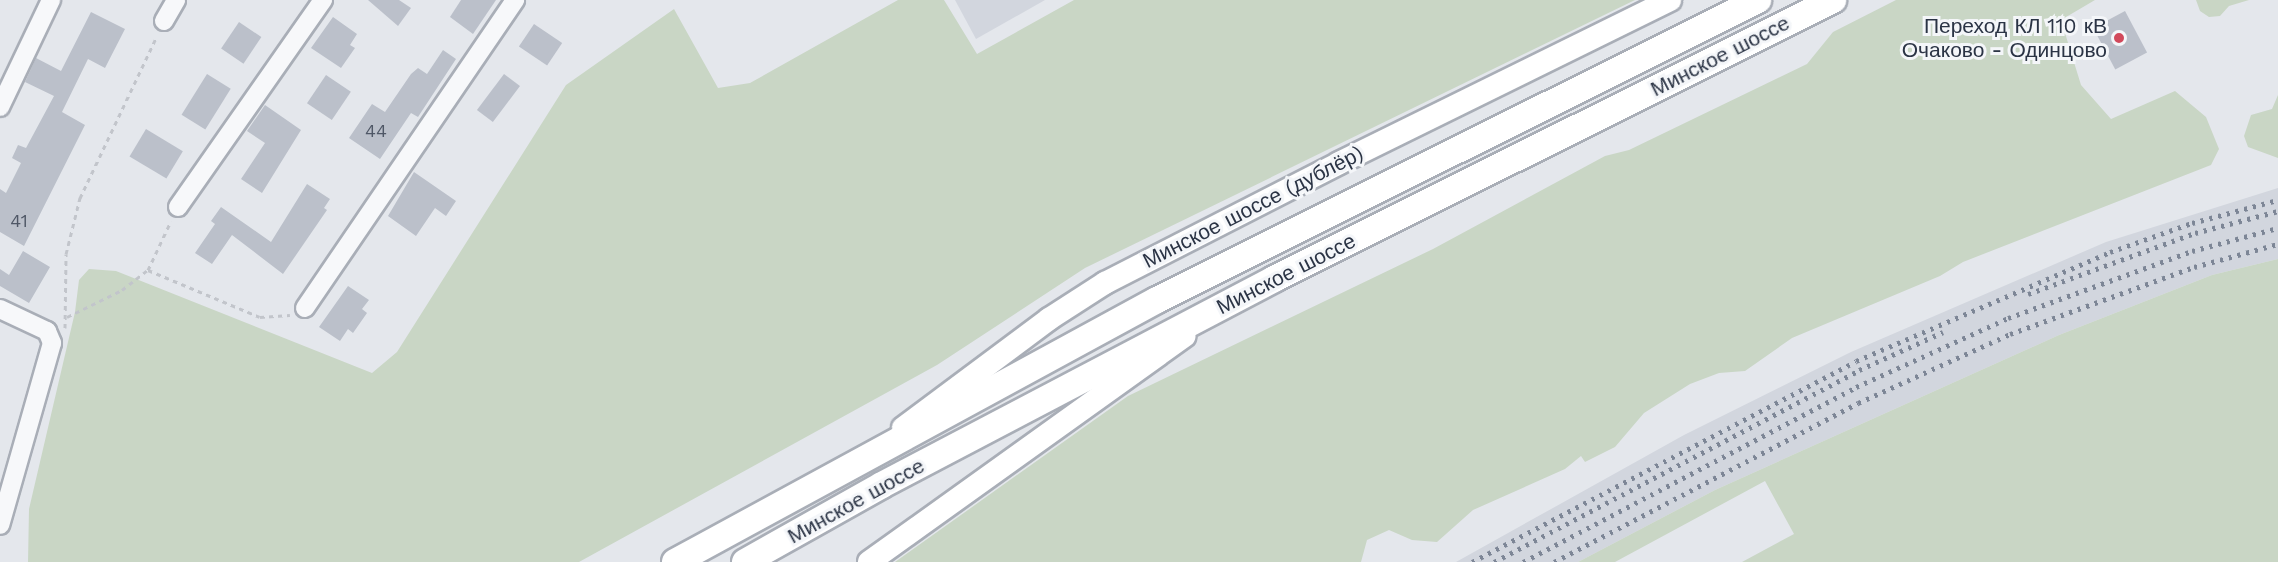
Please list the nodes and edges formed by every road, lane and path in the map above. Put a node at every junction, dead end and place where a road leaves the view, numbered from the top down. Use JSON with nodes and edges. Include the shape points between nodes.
{"nodes":[{"id":1,"x":51,"y":0,"type":"edge"},
{"id":2,"x":176,"y":0,"type":"edge"},
{"id":3,"x":323,"y":0,"type":"edge"},
{"id":4,"x":515,"y":0,"type":"edge"},
{"id":5,"x":1670,"y":0,"type":"edge"},
{"id":6,"x":1758,"y":0,"type":"edge"},
{"id":7,"x":1833,"y":0,"type":"edge"},
{"id":8,"x":164,"y":21,"type":"joint"},
{"id":9,"x":0,"y":107,"type":"edge"},
{"id":10,"x":178,"y":207,"type":"joint"},
{"id":11,"x":148,"y":270,"type":"junction"},
{"id":12,"x":1274,"y":279,"type":"junction"},
{"id":13,"x":0,"y":309,"type":"edge"},
{"id":14,"x":305,"y":309,"type":"joint"},
{"id":15,"x":68,"y":317,"type":"junction"},
{"id":16,"x":62,"y":340,"type":"dead end"},
{"id":17,"x":861,"y":458,"type":"junction"},
{"id":18,"x":0,"y":525,"type":"edge"},
{"id":19,"x":675,"y":562,"type":"edge"},
{"id":20,"x":745,"y":562,"type":"edge"},
{"id":21,"x":869,"y":562,"type":"edge"}],
"edges":[{"from":1,"to":9,"type":"street"},
{"from":2,"to":8,"type":"street"},
{"from":3,"to":10,"type":"street"},
{"from":4,"to":14,"type":"street"},
{"from":5,"to":17,"type":"main road","name":"Минское шоссе (дублёр)","via":[[1104,283]]},
{"from":6,"to":17,"type":"highway","name":"Минское шоссе","via":[[1157,300]]},
{"from":7,"to":12,"type":"highway","name":"Минское шоссе"},
{"from":8,"to":15,"type":"path","via":[[80,198],[66,254]]},
{"from":10,"to":11,"type":"path"},
{"from":11,"to":14,"type":"path","via":[[260,317],[288,316]]},
{"from":11,"to":15,"type":"path","via":[[122,290]]},
{"from":12,"to":20,"type":"highway","name":"Минское шоссе","via":[[882,485]]},
{"from":12,"to":21,"type":"main road","via":[[1128,375],[1062,427]]},
{"from":13,"to":18,"type":"street","via":[[47,331],[52,343]]},
{"from":15,"to":16,"type":"path"},
{"from":17,"to":19,"type":"highway","name":"Минское шоссе"}]}
